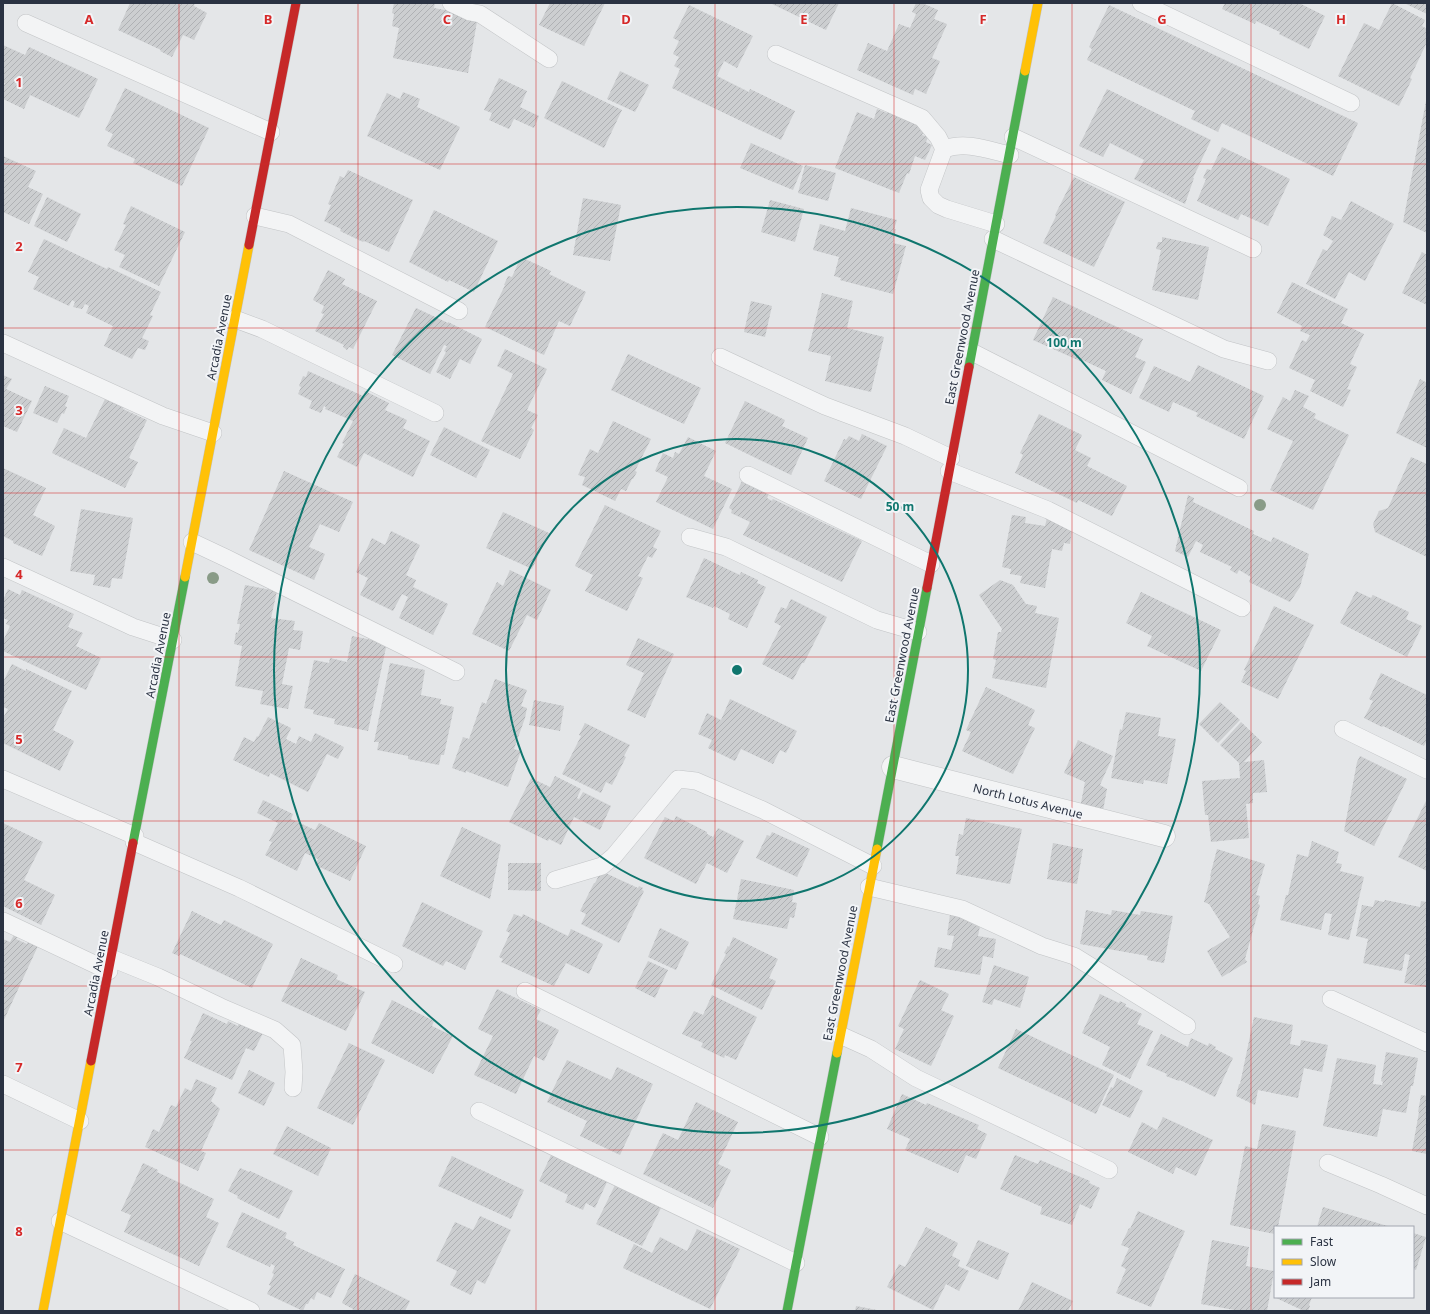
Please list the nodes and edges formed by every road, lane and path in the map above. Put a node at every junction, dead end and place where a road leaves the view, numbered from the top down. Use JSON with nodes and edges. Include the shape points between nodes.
{"nodes":[{"id":1,"x":296,"y":3,"type":"edge"},
{"id":2,"x":451,"y":3,"type":"edge"},
{"id":3,"x":1038,"y":3,"type":"edge"},
{"id":4,"x":1141,"y":3,"type":"edge"},
{"id":5,"x":26,"y":23,"type":"dead end"},
{"id":6,"x":776,"y":54,"type":"dead end"},
{"id":7,"x":549,"y":59,"type":"dead end"},
{"id":8,"x":1351,"y":103,"type":"dead end"},
{"id":9,"x":271,"y":132,"type":"junction"},
{"id":10,"x":1013,"y":137,"type":"junction"},
{"id":11,"x":944,"y":148,"type":"junction"},
{"id":12,"x":1010,"y":155,"type":"junction"},
{"id":13,"x":255,"y":216,"type":"junction"},
{"id":14,"x":995,"y":231,"type":"junction"},
{"id":15,"x":1253,"y":249,"type":"dead end"},
{"id":16,"x":459,"y":311,"type":"dead end"},
{"id":17,"x":235,"y":319,"type":"junction"},
{"id":18,"x":3,"y":343,"type":"edge"},
{"id":19,"x":972,"y":352,"type":"junction"},
{"id":20,"x":720,"y":357,"type":"dead end"},
{"id":21,"x":1268,"y":360,"type":"dead end"},
{"id":22,"x":435,"y":413,"type":"dead end"},
{"id":23,"x":213,"y":433,"type":"junction"},
{"id":24,"x":950,"y":465,"type":"junction"},
{"id":25,"x":748,"y":475,"type":"dead end"},
{"id":26,"x":1239,"y":488,"type":"dead end"},
{"id":27,"x":690,"y":537,"type":"dead end"},
{"id":28,"x":192,"y":542,"type":"junction"},
{"id":29,"x":931,"y":564,"type":"junction"},
{"id":30,"x":3,"y":567,"type":"edge"},
{"id":31,"x":1242,"y":608,"type":"dead end"},
{"id":32,"x":918,"y":632,"type":"junction"},
{"id":33,"x":173,"y":640,"type":"junction"},
{"id":34,"x":456,"y":672,"type":"dead end"},
{"id":35,"x":1343,"y":729,"type":"dead end"},
{"id":36,"x":893,"y":767,"type":"junction"},
{"id":37,"x":1427,"y":770,"type":"edge"},
{"id":38,"x":3,"y":779,"type":"edge"},
{"id":39,"x":1164,"y":836,"type":"dead end"},
{"id":40,"x":134,"y":839,"type":"junction"},
{"id":41,"x":873,"y":866,"type":"junction"},
{"id":42,"x":555,"y":880,"type":"dead end"},
{"id":43,"x":869,"y":887,"type":"junction"},
{"id":44,"x":3,"y":921,"type":"edge"},
{"id":45,"x":394,"y":964,"type":"dead end"},
{"id":46,"x":110,"y":965,"type":"junction"},
{"id":47,"x":525,"y":991,"type":"dead end"},
{"id":48,"x":1331,"y":998,"type":"dead end"},
{"id":49,"x":1187,"y":1026,"type":"dead end"},
{"id":50,"x":840,"y":1034,"type":"junction"},
{"id":51,"x":1427,"y":1043,"type":"edge"},
{"id":52,"x":3,"y":1084,"type":"edge"},
{"id":53,"x":293,"y":1088,"type":"dead end"},
{"id":54,"x":478,"y":1110,"type":"dead end"},
{"id":55,"x":80,"y":1121,"type":"junction"},
{"id":56,"x":820,"y":1137,"type":"junction"},
{"id":57,"x":1328,"y":1163,"type":"dead end"},
{"id":58,"x":1109,"y":1170,"type":"dead end"},
{"id":59,"x":1427,"y":1206,"type":"edge"},
{"id":60,"x":60,"y":1221,"type":"junction"},
{"id":61,"x":796,"y":1263,"type":"junction"},
{"id":62,"x":43,"y":1311,"type":"edge"},
{"id":63,"x":251,"y":1311,"type":"edge"},
{"id":64,"x":787,"y":1311,"type":"edge"}],
"edges":[{"from":1,"to":9,"type":"street","name":"Arcadia Avenue"},
{"from":2,"to":7,"type":"lane","via":[[480,14]]},
{"from":3,"to":10,"type":"street","name":"East Greenwood Avenue"},
{"from":4,"to":8,"type":"lane"},
{"from":5,"to":9,"type":"lane"},
{"from":6,"to":11,"type":"lane","via":[[922,118]]},
{"from":9,"to":13,"type":"street","name":"Arcadia Avenue"},
{"from":10,"to":12,"type":"street","name":"East Greenwood Avenue"},
{"from":10,"to":15,"type":"lane"},
{"from":11,"to":12,"type":"lane","via":[[974,146]]},
{"from":11,"to":14,"type":"lane","via":[[929,190],[932,198],[938,205]]},
{"from":12,"to":14,"type":"street","name":"East Greenwood Avenue"},
{"from":13,"to":16,"type":"lane","via":[[289,224]]},
{"from":13,"to":17,"type":"street","name":"Arcadia Avenue"},
{"from":14,"to":19,"type":"street","name":"East Greenwood Avenue"},
{"from":14,"to":21,"type":"lane","via":[[1224,349]]},
{"from":17,"to":22,"type":"lane","via":[[262,329]]},
{"from":17,"to":23,"type":"street","name":"Arcadia Avenue"},
{"from":18,"to":23,"type":"lane","via":[[163,416]]},
{"from":19,"to":24,"type":"street","name":"East Greenwood Avenue"},
{"from":19,"to":26,"type":"lane"},
{"from":20,"to":24,"type":"lane","via":[[825,406],[905,436]]},
{"from":23,"to":28,"type":"street","name":"Arcadia Avenue"},
{"from":24,"to":29,"type":"street","name":"East Greenwood Avenue"},
{"from":24,"to":31,"type":"lane","via":[[1048,510]]},
{"from":25,"to":29,"type":"lane"},
{"from":27,"to":32,"type":"lane","via":[[726,547],[877,620]]},
{"from":28,"to":33,"type":"street","name":"Arcadia Avenue"},
{"from":28,"to":34,"type":"lane"},
{"from":29,"to":32,"type":"street","name":"East Greenwood Avenue"},
{"from":30,"to":33,"type":"lane","via":[[133,627]]},
{"from":32,"to":36,"type":"street","name":"East Greenwood Avenue"},
{"from":33,"to":40,"type":"street","name":"Arcadia Avenue"},
{"from":35,"to":37,"type":"lane"},
{"from":36,"to":39,"type":"street","name":"North Lotus Avenue"},
{"from":36,"to":41,"type":"street","name":"East Greenwood Avenue"},
{"from":38,"to":40,"type":"lane"},
{"from":40,"to":45,"type":"lane"},
{"from":40,"to":46,"type":"street","name":"Arcadia Avenue"},
{"from":41,"to":42,"type":"lane","via":[[763,810],[696,781],[678,778],[614,856],[602,866]]},
{"from":41,"to":43,"type":"street","name":"East Greenwood Avenue"},
{"from":43,"to":49,"type":"lane","via":[[962,909],[1042,946],[1074,956]]},
{"from":43,"to":50,"type":"street","name":"East Greenwood Avenue"},
{"from":44,"to":46,"type":"lane"},
{"from":46,"to":53,"type":"lane","via":[[158,977],[275,1030],[292,1045]]},
{"from":46,"to":55,"type":"street","name":"Arcadia Avenue"},
{"from":47,"to":56,"type":"lane"},
{"from":48,"to":51,"type":"lane"},
{"from":50,"to":56,"type":"street","name":"East Greenwood Avenue"},
{"from":50,"to":58,"type":"lane","via":[[871,1049],[916,1078]]},
{"from":52,"to":55,"type":"lane"},
{"from":54,"to":61,"type":"lane"},
{"from":55,"to":60,"type":"street","name":"Arcadia Avenue"},
{"from":56,"to":61,"type":"street","name":"East Greenwood Avenue"},
{"from":57,"to":59,"type":"lane"},
{"from":60,"to":62,"type":"street","name":"Arcadia Avenue"},
{"from":60,"to":63,"type":"lane"},
{"from":61,"to":64,"type":"street","name":"East Greenwood Avenue"}]}
